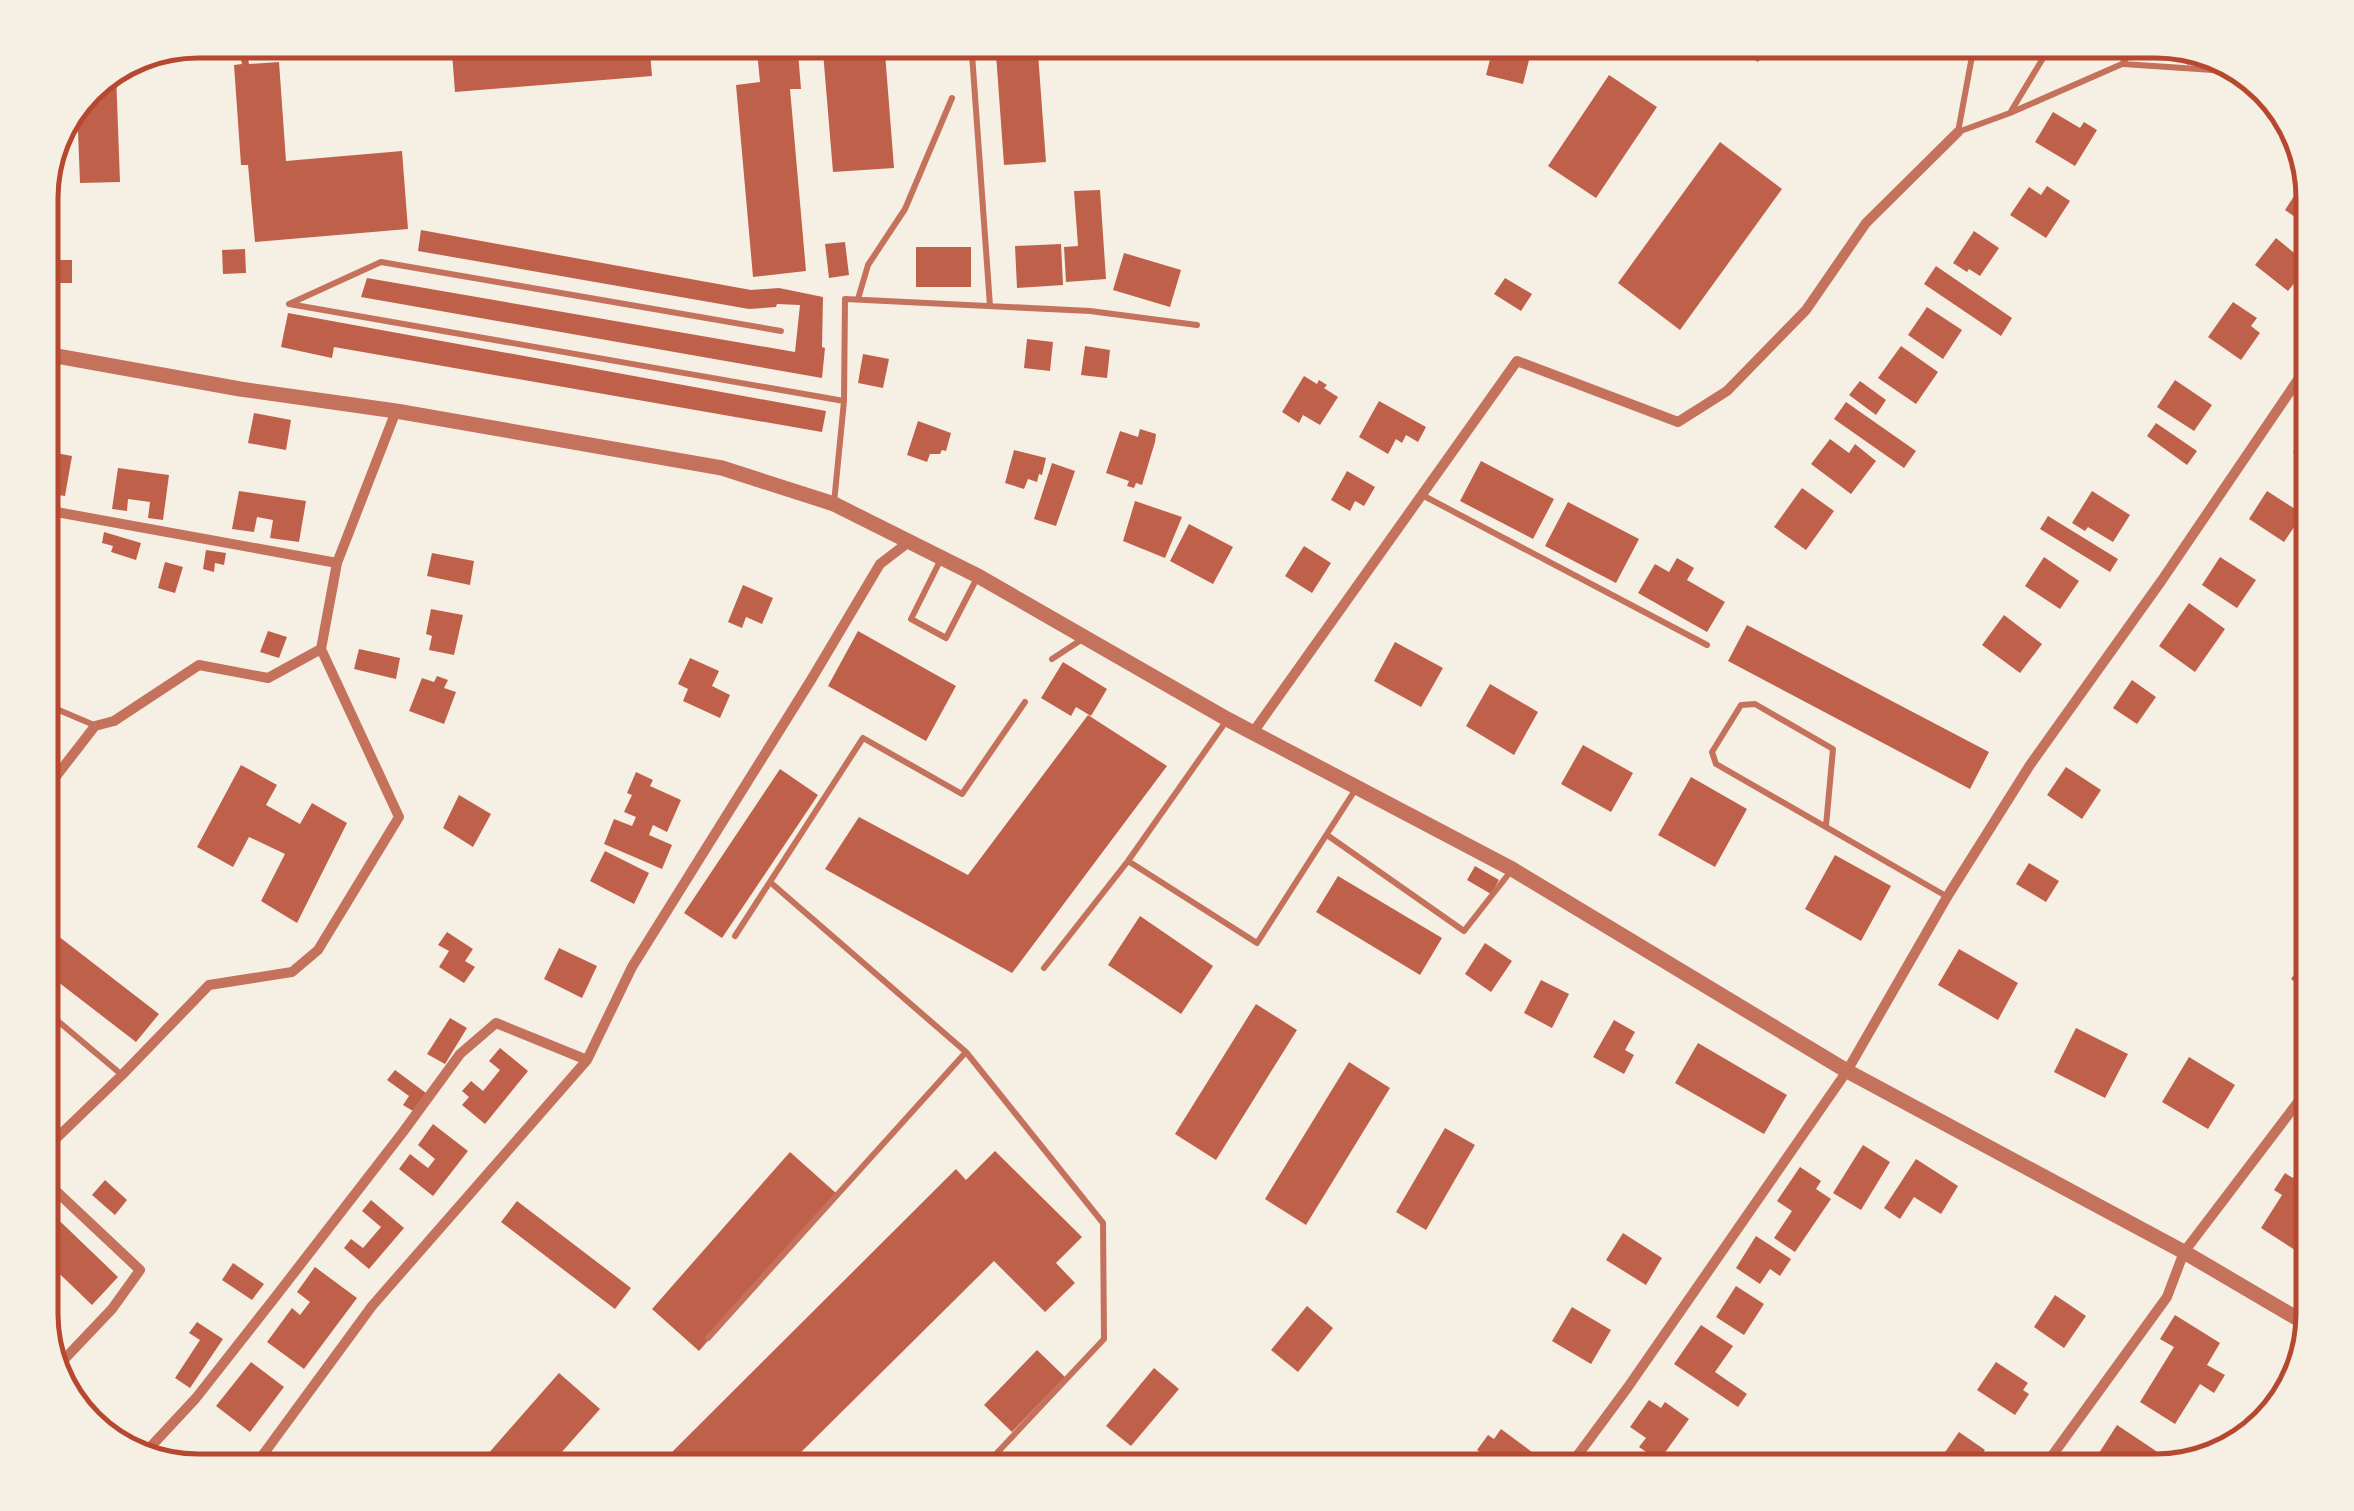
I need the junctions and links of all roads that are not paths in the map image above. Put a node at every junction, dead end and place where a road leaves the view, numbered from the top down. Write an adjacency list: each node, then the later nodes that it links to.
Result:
1 (972, 58): 11 (lane)
2 (1971, 58): 9 (lane)
3 (2043, 58): 8 (lane)
4 (2126, 58): 5 (lane)
5 (2122, 64): 6 (lane); 8 (lane)
6 (2213, 70)
7 (952, 98): 10 (lane)
8 (2010, 113): 9 (lane)
9 (1958, 132): 18 (street)
10 (858, 299): 11 (lane); 16 (lane)
11 (990, 306): 12 (lane)
12 (1198, 326)
13 (781, 331): 16 (lane)
14 (58, 357): 17 (street)
15 (2296, 383): 41 (street)
16 (844, 401): 19 (lane)
17 (396, 411): 19 (street); 23 (street)
18 (1422, 495): 26 (lane); 33 (street)
19 (834, 504): 21 (street)
20 (58, 512): 23 (street)
21 (911, 540): 22 (street); 46 (street)
22 (942, 558): 24 (street); 24 (lane)
23 (337, 563): 27 (street)
24 (978, 576): 25 (street)
25 (1085, 638): 28 (lane); 31 (street)
26 (1707, 644)
27 (321, 650): 32 (street); 48 (street)
28 (1052, 659)
29 (1025, 702): 40 (lane)
30 (58, 710): 32 (lane)
31 (1228, 719): 33 (street); 38 (lane)
32 (96, 726): 34 (street)
33 (1254, 731): 35 (street)
34 (58, 774)
35 (1358, 787): 37 (lane); 39 (street)
36 (1826, 826): 36 (lane); 41 (lane)
37 (1327, 835): 38 (lane); 39 (lane)
38 (1128, 862): 43 (lane)
39 (1512, 869): 47 (street)
40 (770, 882): 42 (lane); 45 (lane)
41 (1947, 897): 47 (street)
42 (735, 936)
43 (1044, 968)
44 (58, 1021): 48 (lane)
45 (966, 1052): 54 (lane); 58 (lane)
46 (587, 1060): 56 (street); 57 (street)
47 (1846, 1071): 52 (street); 59 (street)
48 (122, 1075): 50 (street)
49 (2296, 1105): 52 (street)
50 (58, 1137)
51 (58, 1193): 55 (street)
52 (2184, 1252): 53 (street); 60 (street)
53 (2296, 1318)
54 (708, 1338)
55 (65, 1358)
56 (152, 1446)
57 (263, 1454)
58 (996, 1454)
59 (1579, 1454)
60 (2052, 1454)

